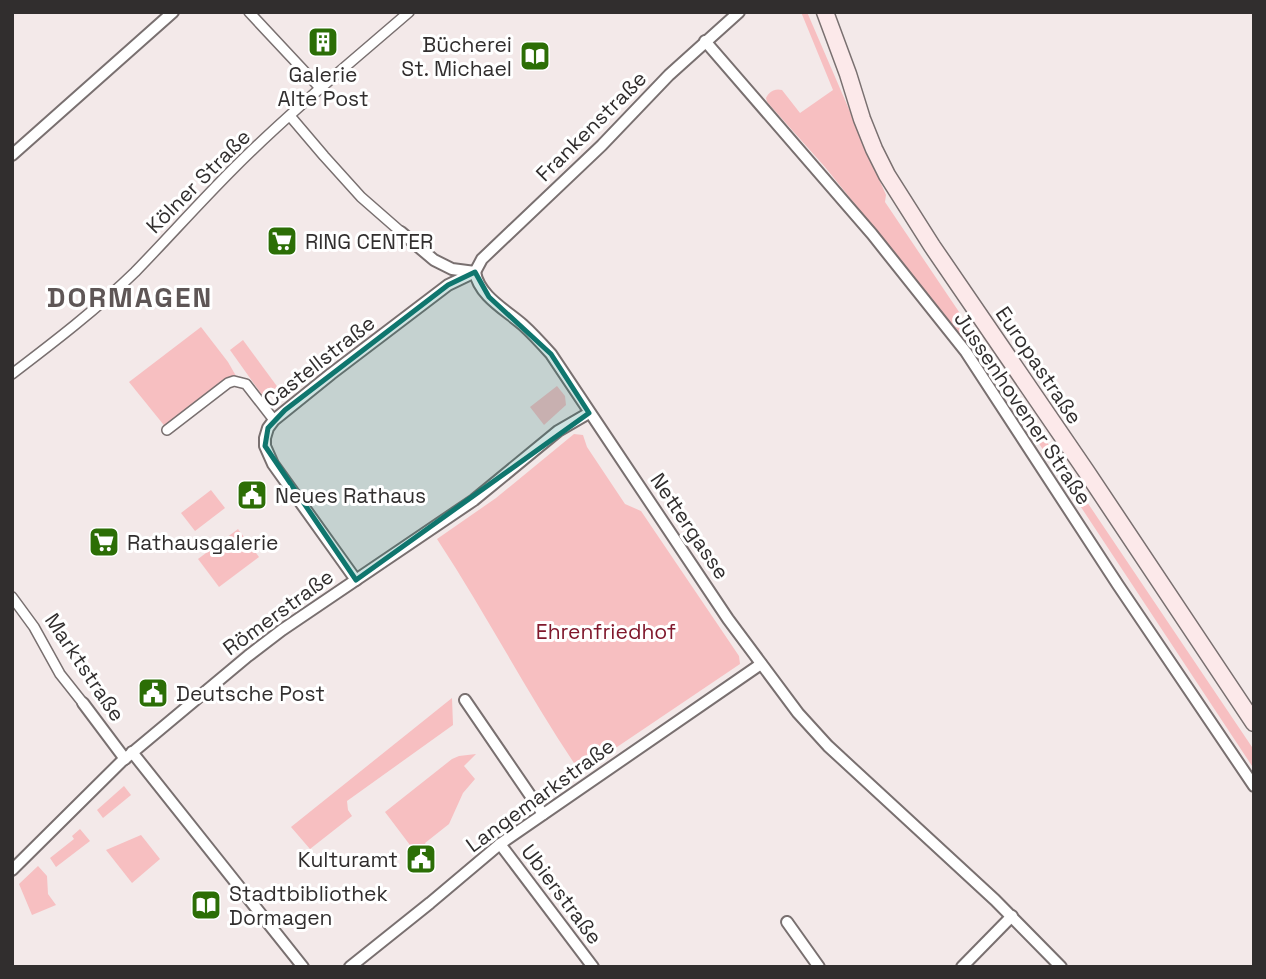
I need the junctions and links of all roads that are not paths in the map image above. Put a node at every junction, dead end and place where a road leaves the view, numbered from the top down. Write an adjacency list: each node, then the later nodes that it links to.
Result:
1 (173, 12): 9 (street)
2 (249, 12): 7 (street)
3 (409, 12): 7 (street, Kölner Straße)
4 (739, 12): 6 (street, Frankenstraße)
5 (825, 12): 21 (main road, Europastraße)
6 (705, 41): 11 (street, Frankenstraße); 23 (street, Jussenhovener Straße)
7 (321, 89): 8 (street, Kölner Straße)
8 (290, 116): 10 (street); 12 (street, Kölner Straße)
9 (12, 155)
10 (401, 232): 11 (street)
11 (475, 272): 13 (street, Nettergasse); 14 (street, Castellstraße)
12 (12, 374)
13 (589, 413): 16 (street, Römerstraße); 18 (street, Nettergasse)
14 (274, 420): 15 (street); 16 (street, Castellstraße)
15 (167, 430)
16 (356, 580): 22 (street, Römerstraße)
17 (12, 597): 20 (street, Marktstraße)
18 (761, 664): 24 (street, Langemarkstraße); 27 (street, Nettergasse)
19 (465, 700): 24 (street)
20 (83, 704): 22 (street, Marktstraße)
21 (1254, 723)
22 (129, 756): 26 (street, Römerstraße); 29 (street, Marktstraße)
23 (1254, 786)
24 (543, 814): 25 (street, Langemarkstraße)
25 (500, 845): 30 (street, Langemarkstraße); 31 (street, Ubierstraße)
26 (12, 870)
27 (1012, 916): 33 (street); 34 (street, Nettergasse)
28 (787, 922): 32 (street)
29 (303, 967)
30 (350, 967)
31 (593, 967)
32 (819, 967)
33 (962, 967)
34 (1061, 967)

